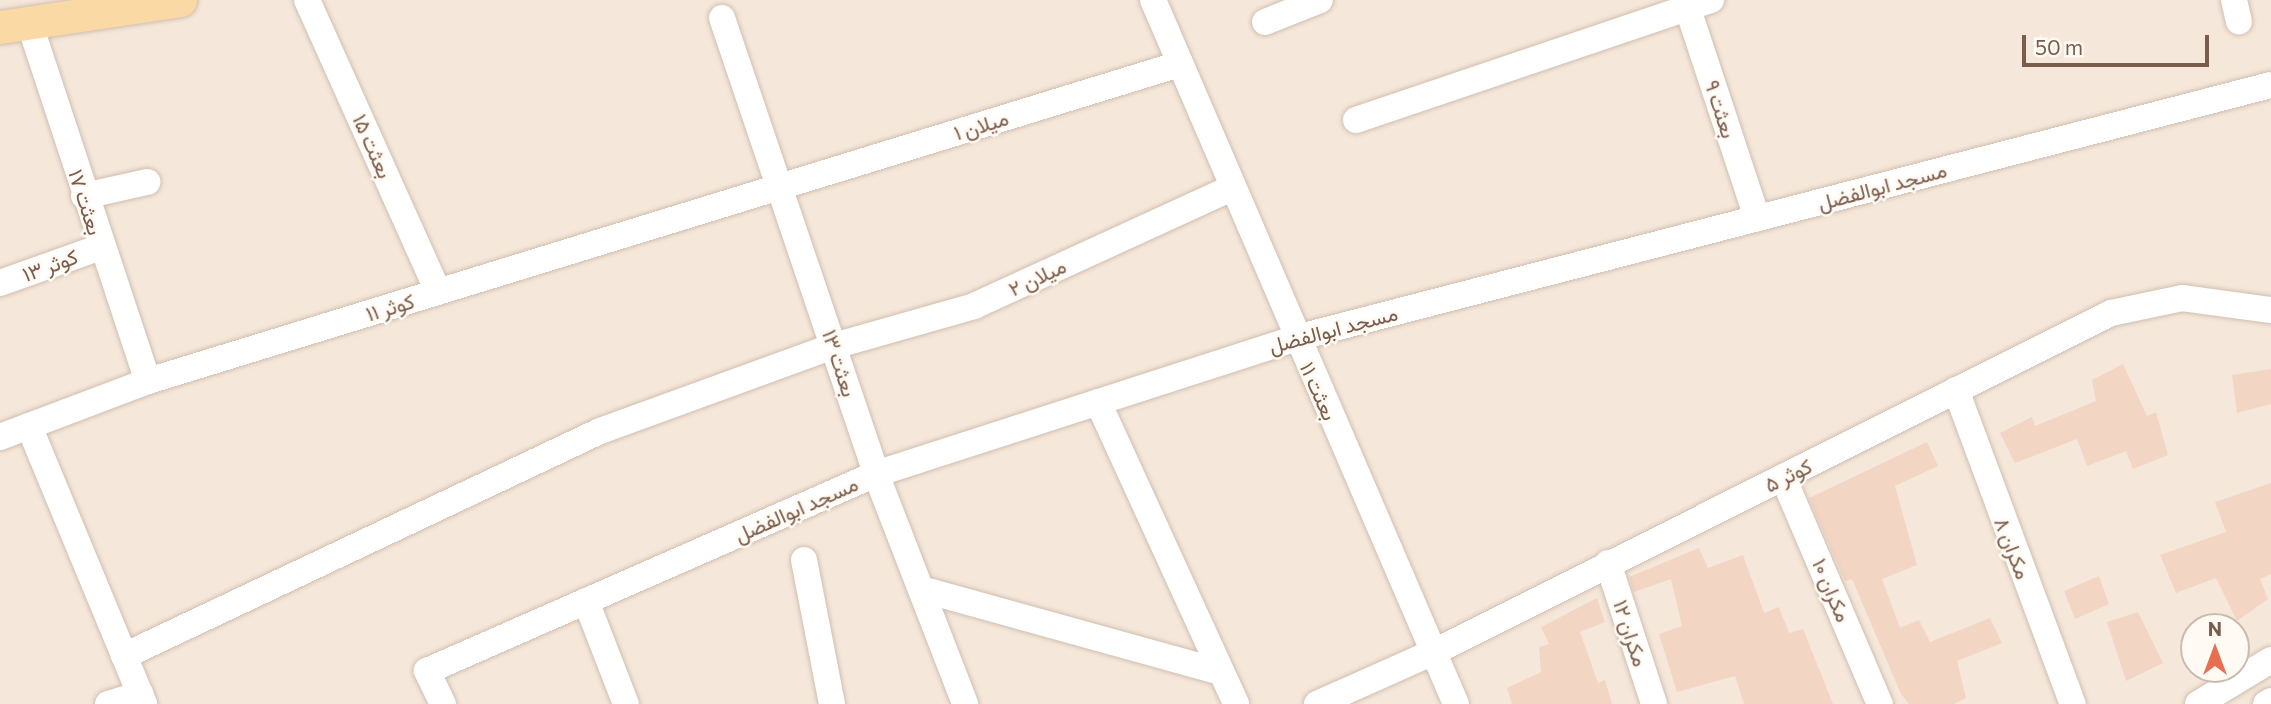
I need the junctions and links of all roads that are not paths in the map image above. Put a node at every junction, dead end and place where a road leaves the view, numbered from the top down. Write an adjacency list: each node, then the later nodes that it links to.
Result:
1 (180, 0): 8 (main road)
2 (307, 0): 19 (street, بعثت ۱۵)
3 (1153, 0): 9 (street, بعثت ۱۱)
4 (1320, 0): 7 (street)
5 (1695, 2): 11 (street); 16 (street, بعثت ۹)
6 (722, 18): 13 (street, بعثت ۱۳)
7 (1265, 22)
8 (14, 25): 15 (street, بعثت ۱۷)
9 (1180, 64): 13 (street, میلان ۱); 14 (street, بعثت ۱۱)
10 (2271, 85): 16 (street, مسجد ابوالفضل)
11 (1356, 120)
12 (147, 182): 15 (street)
13 (782, 187): 19 (street, کوثر ۱۱); 22 (street, بعثت ۱۳)
14 (1232, 188): 21 (street, بعثت ۱۱); 22 (street, میلان ۲)
15 (84, 196): 17 (street, بعثت ۱۷)
16 (1757, 218): 21 (street, مسجد ابوالفضل)
17 (100, 247): 18 (street, کوثر ۱۳); 23 (street, بعثت ۱۷)
18 (0, 283)
19 (438, 292): 23 (street, کوثر ۱۱)
20 (2271, 310): 24 (street, کوثر ۵)
21 (1296, 338): 25 (street, مسجد ابوالفضل); 34 (street, بعثت ۱۱)
22 (834, 346): 28 (street, بعثت ۱۳); 35 (street, میلان ۲)
23 (148, 381): 26 (street, کوثر ۱۱)
24 (1956, 390): 29 (street, کوثر ۵); 50 (street, مکران ۸)
25 (1098, 402): 28 (street, مسجد ابوالفضل); 37 (street)
26 (29, 426): 27 (street, کوثر ۱۱); 35 (street)
27 (0, 437)
28 (876, 474): 32 (street, بعثت ۱۳); 33 (street, مسجد ابوالفضل)
29 (1783, 477): 31 (street, کوثر ۵); 49 (street, مکران ۱۰)
30 (804, 559): 43 (street)
31 (1608, 563): 34 (street, کوثر ۵); 48 (street, مکران ۱۲)
32 (921, 589): 37 (street); 44 (street, بعثت ۱۳)
33 (586, 601): 41 (street, مسجد ابوالفضل); 42 (street)
34 (1434, 652): 46 (street, کوثر ۵); 47 (street, بعثت ۱۱)
35 (124, 656): 38 (street)
36 (2271, 660): 51 (street)
37 (1221, 672): 45 (street)
38 (142, 699): 40 (street)
39 (2271, 701): 52 (street)
40 (108, 704)
41 (443, 704)
42 (626, 704)
43 (832, 704)
44 (965, 704)
45 (1236, 704)
46 (1317, 704)
47 (1456, 704)
48 (1654, 704)
49 (1881, 704)
50 (2073, 704)
51 (2198, 704)
52 (2266, 704)

